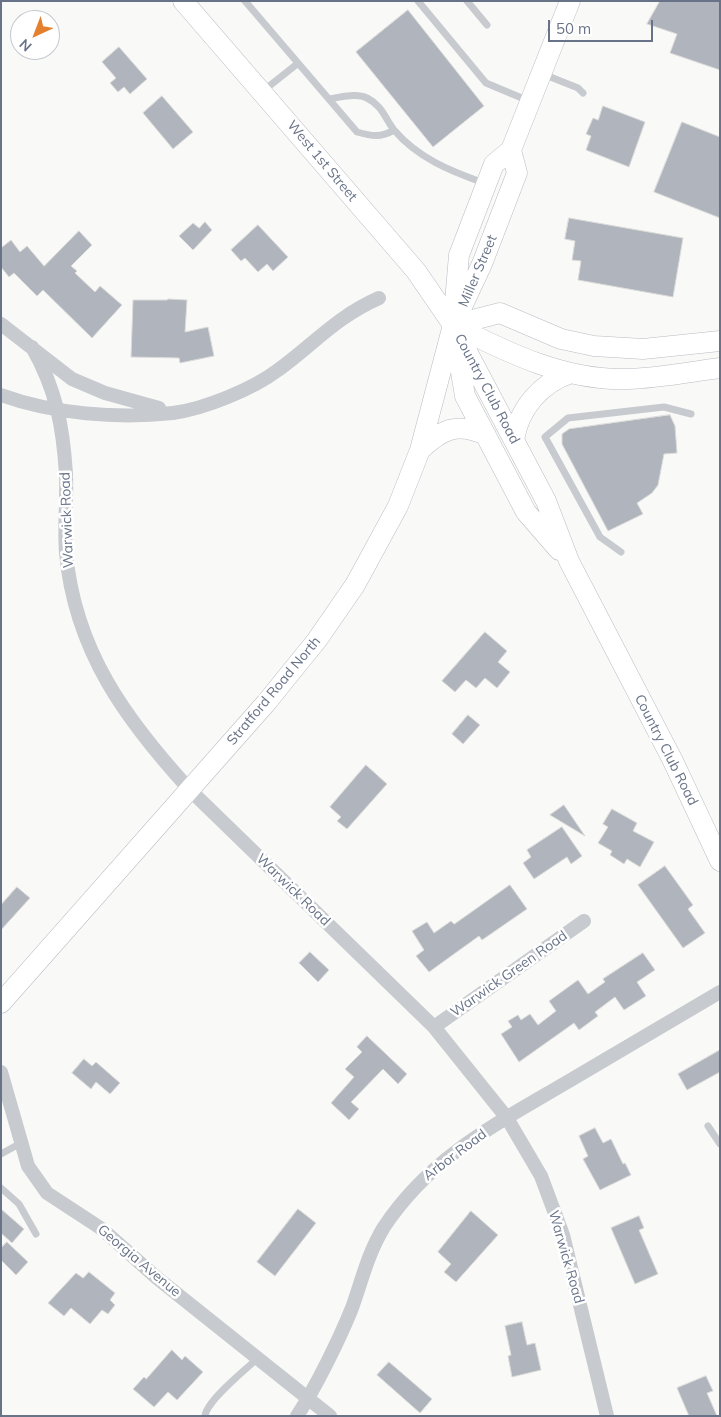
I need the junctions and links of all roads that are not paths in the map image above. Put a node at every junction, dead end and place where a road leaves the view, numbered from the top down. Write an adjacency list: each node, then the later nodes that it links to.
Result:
1 (184, 1): 9 (main road, West 1st Street)
2 (245, 1): 7 (lane)
3 (418, 1): 12 (lane)
4 (467, 1): 6 (lane)
5 (570, 1): 8 (main road, Miller Street)
6 (487, 25)
7 (297, 64): 9 (lane); 11 (lane)
8 (541, 73): 10 (lane); 12 (main road, Miller Street)
9 (263, 92): 18 (main road, West 1st Street)
10 (583, 93)
11 (329, 99): 13 (lane); 13 (lane)
12 (529, 102): 14 (main road, Miller Street)
13 (394, 130): 15 (lane)
14 (511, 150): 15 (main road, Miller Street); 18 (main road, Miller Street)
15 (486, 184): 18 (main road, Miller Street)
16 (379, 298): 25 (street)
17 (1, 324): 20 (street)
18 (453, 325): 19 (main road); 22 (main road); 27 (main road, Country Club Road); 28 (main road, Country Club Road); 29 (main road, Stratford Road North)
19 (720, 341)
20 (32, 347): 24 (street, Warwick Road); 25 (street)
21 (720, 368): 22 (main road)
22 (571, 374): 28 (main road)
23 (1, 395): 24 (street)
24 (59, 411): 25 (street); 32 (street, Warwick Road)
25 (174, 413)
26 (691, 414): 30 (lane)
27 (486, 435): 29 (main road); 31 (main road, Country Club Road)
28 (514, 440): 31 (main road, Country Club Road)
29 (420, 450): 32 (main road, Stratford Road North)
30 (621, 552)
31 (568, 561): 33 (main road, Country Club Road)
32 (190, 790): 36 (main road, Stratford Road North); 37 (street, Warwick Road)
33 (720, 861)
34 (584, 921): 37 (street, Warwick Green Road)
35 (720, 992): 39 (street, Arbor Road)
36 (1, 1003)
37 (434, 1026): 39 (street, Warwick Road)
38 (1, 1072): 41 (street, Georgia Avenue)
39 (506, 1118): 47 (street, Arbor Road); 51 (street, Warwick Road)
40 (708, 1126): 42 (lane)
41 (21, 1144): 43 (lane); 46 (street, Georgia Avenue)
42 (720, 1144)
43 (1, 1154)
44 (1, 1188): 45 (lane)
45 (36, 1234)
46 (258, 1358): 47 (street, Georgia Avenue); 48 (lane)
47 (309, 1398): 49 (street, Arbor Road); 50 (street, Georgia Avenue)
48 (205, 1416)
49 (297, 1416)
50 (330, 1416)
51 (607, 1416)

